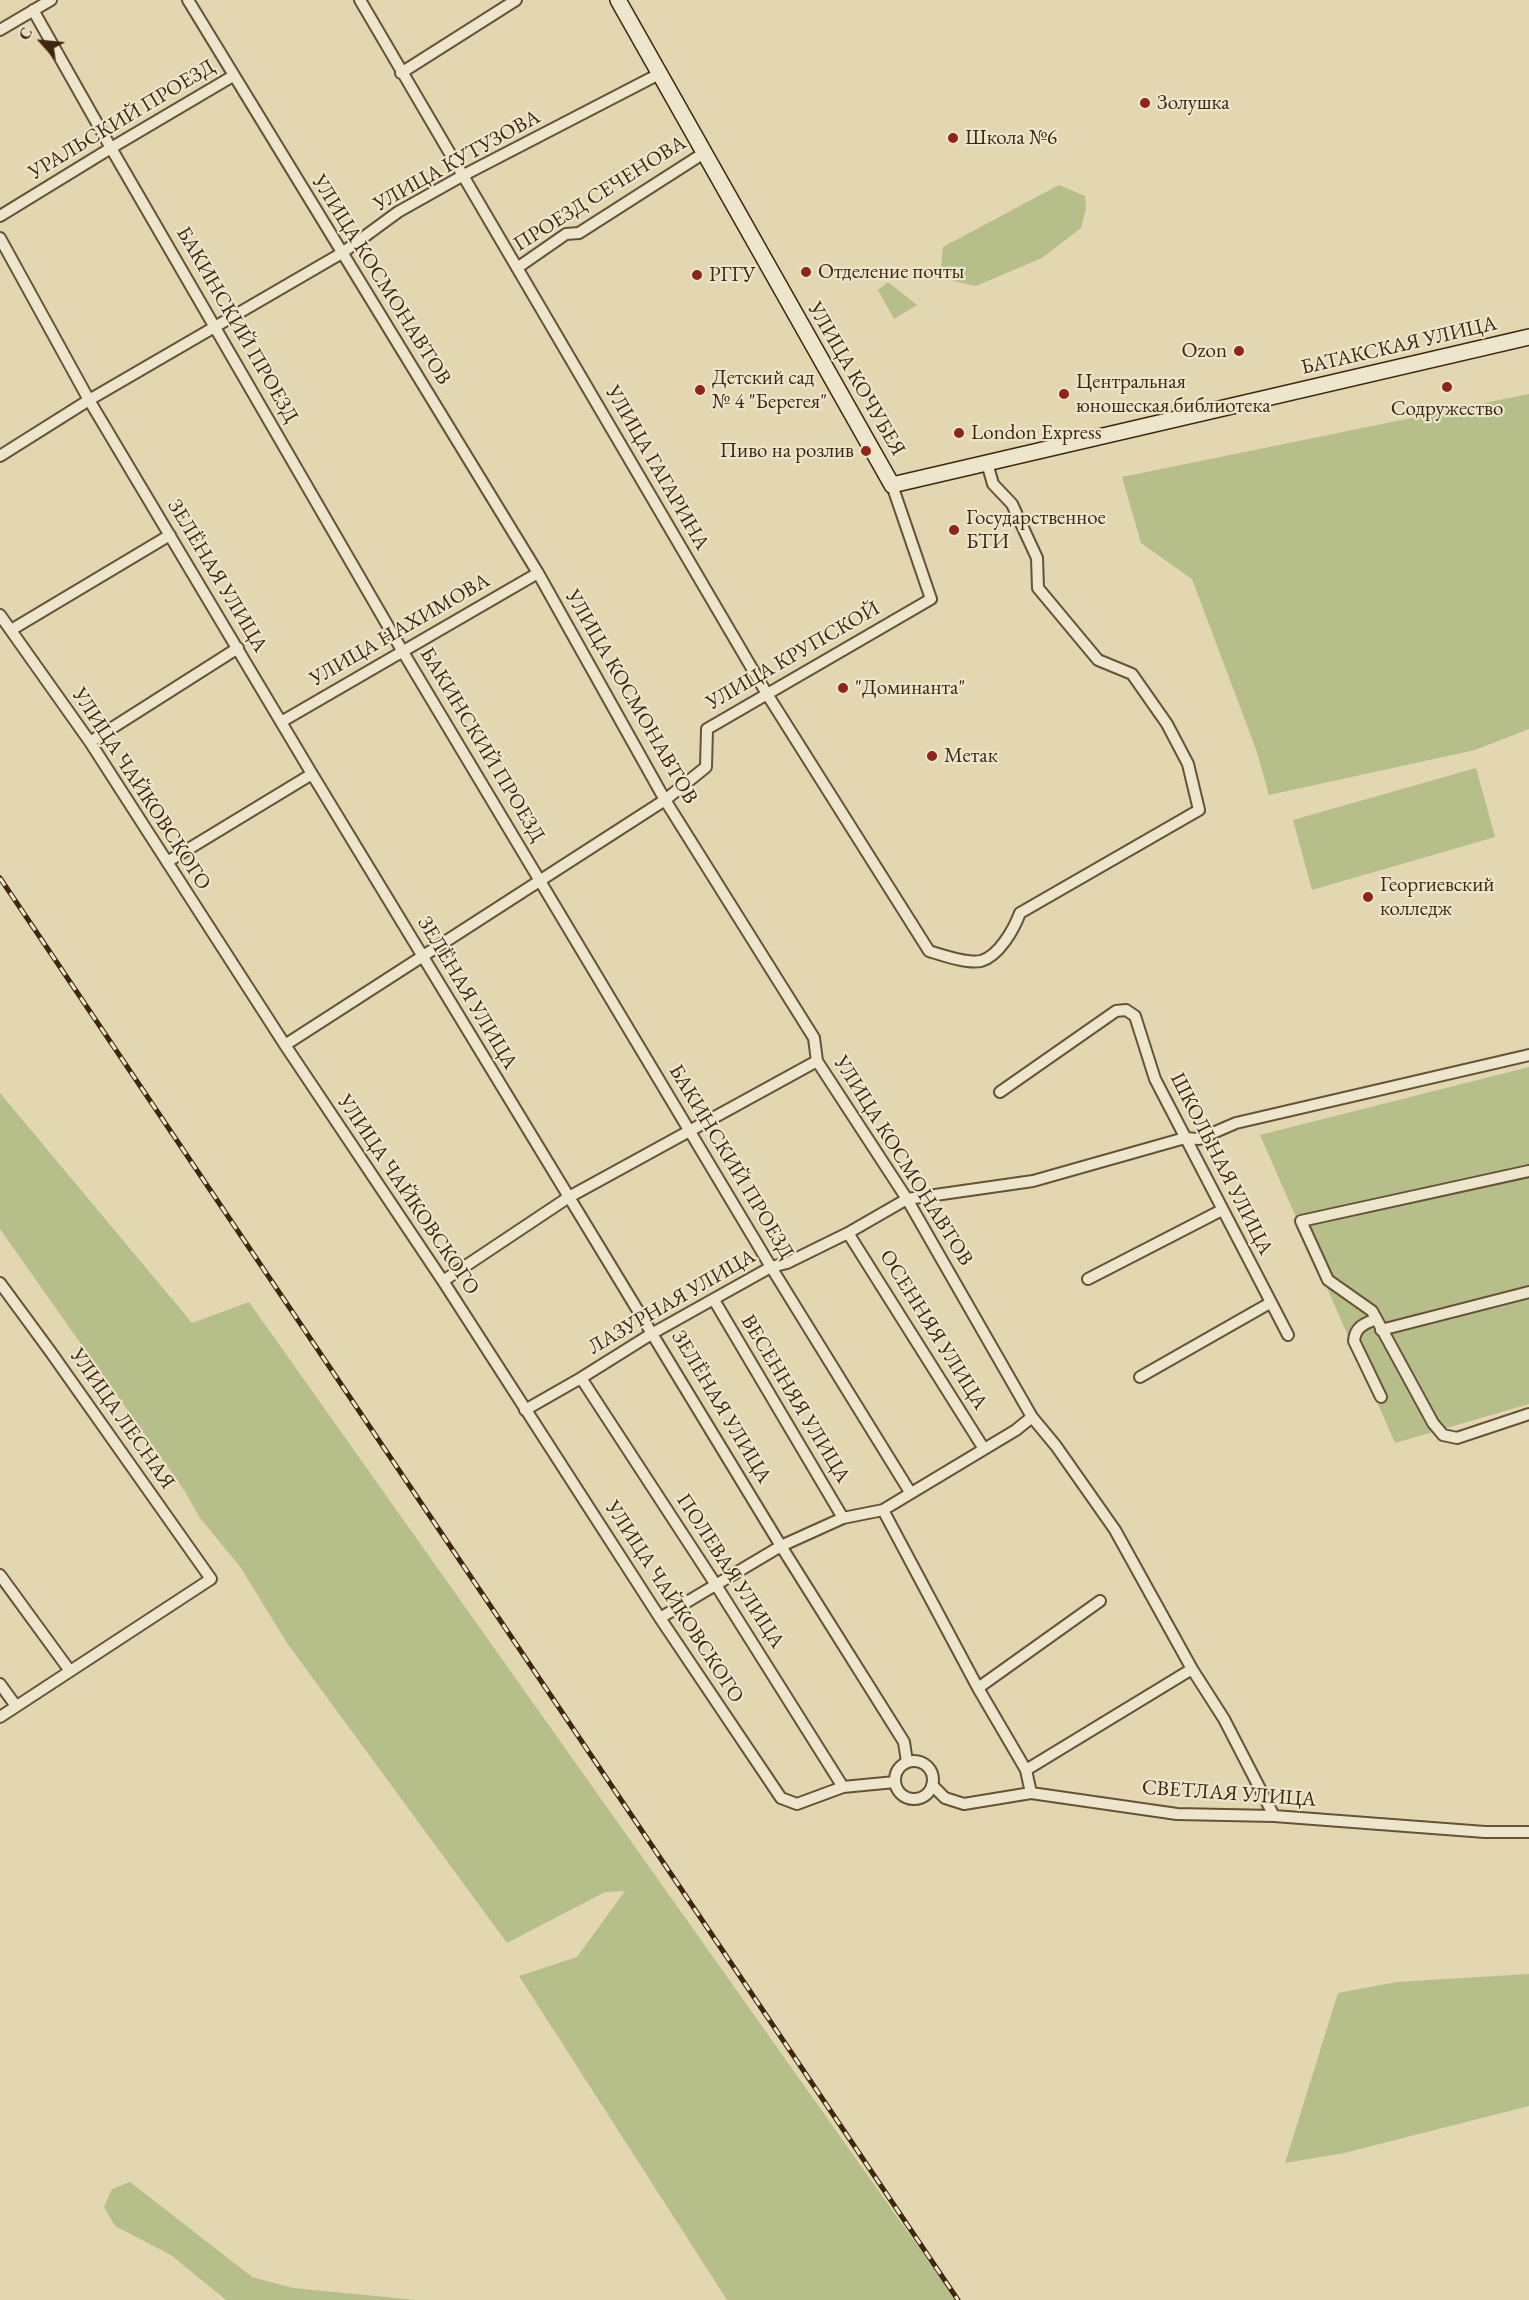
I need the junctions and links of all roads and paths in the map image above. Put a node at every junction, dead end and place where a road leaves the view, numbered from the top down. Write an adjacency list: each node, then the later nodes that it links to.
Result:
1 (51, 0): 6 (street)
2 (188, 0): 10 (street, УЛИЦА КОСМОНАВТОВ)
3 (360, 0): 8 (street, УЛИЦА ГАГАРИНА)
4 (516, 0): 8 (street)
5 (618, 0): 9 (main road, УЛИЦА КОЧУБЕЯ)
6 (33, 10): 7 (street); 11 (street, БАКИНСКИЙ ПРОЕЗД)
7 (0, 30)
8 (401, 73): 13 (street, УЛИЦА ГАГАРИНА)
9 (659, 74): 12 (main road, УЛИЦА КОЧУБЕЯ); 13 (street, УЛИЦА КУТУЗОВА)
10 (233, 76): 11 (street, УРАЛЬСКИЙ ПРОЕЗД); 16 (street, УЛИЦА КОСМОНАВТОВ)
11 (111, 148): 14 (street, УРАЛЬСКИЙ ПРОЕЗД); 18 (street, БАКИНСКИЙ ПРОЕЗД)
12 (704, 153): 17 (street, ПРОЕЗД СЕЧЕНОВА); 23 (main road, УЛИЦА КОЧУБЕЯ)
13 (462, 176): 16 (street, УЛИЦА КУТУЗОВА); 17 (street, УЛИЦА ГАГАРИНА)
14 (0, 216)
15 (0, 238): 20 (street, ЗЕЛЁНАЯ УЛИЦА)
16 (342, 253): 18 (street, УЛИЦА КУТУЗОВА); 25 (street, УЛИЦА КОСМОНАВТОВ)
17 (517, 268): 31 (street, УЛИЦА ГАГАРИНА)
18 (215, 326): 20 (street, УЛИЦА КУТУЗОВА); 30 (street, БАКИНСКИЙ ПРОЕЗД)
19 (1529, 337): 22 (main road, БАТАКСКАЯ УЛИЦА)
20 (89, 400): 21 (street, УЛИЦА КУТУЗОВА); 24 (street, ЗЕЛЁНАЯ УЛИЦА)
21 (0, 456)
22 (987, 463): 23 (main road, БАТАКСКАЯ УЛИЦА); 31 (street, УЛИЦА ГАГАРИНА)
23 (892, 485): 26 (street, УЛИЦА КОЧУБЕЯ)
24 (170, 535): 28 (street); 29 (street, ЗЕЛЁНАЯ УЛИЦА)
25 (538, 573): 30 (street, УЛИЦА НАХИМОВА); 35 (street, УЛИЦА КОСМОНАВТОВ)
26 (931, 598): 31 (street, УЛИЦА КРУПСКОЙ)
27 (0, 615): 28 (street, УЛИЦА ЧАЙКОВСКОГО)
28 (11, 630): 33 (street, УЛИЦА ЧАЙКОВСКОГО)
29 (238, 648): 32 (street, ЗЕЛЁНАЯ УЛИЦА); 33 (street)
30 (403, 652): 32 (street, УЛИЦА НАХИМОВА); 37 (street, БАКИНСКИЙ ПРОЕЗД)
31 (767, 694): 35 (street, УЛИЦА КРУПСКОЙ)
32 (281, 722): 34 (street, ЗЕЛЁНАЯ УЛИЦА)
33 (90, 742): 36 (street, УЛИЦА ЧАЙКОВСКОГО)
34 (312, 774): 36 (street); 38 (street, ЗЕЛЁНАЯ УЛИЦА)
35 (665, 800): 37 (street, УЛИЦА КРУПСКОЙ); 41 (street, УЛИЦА КОСМОНАВТОВ)
36 (167, 862): 39 (street, УЛИЦА ЧАЙКОВСКОГО)
37 (540, 879): 38 (street, УЛИЦА КРУПСКОЙ); 43 (street, БАКИНСКИЙ ПРОЕЗД)
38 (423, 958): 39 (street, УЛИЦА КРУПСКОЙ); 46 (street, ЗЕЛЁНАЯ УЛИЦА)
39 (285, 1045): 52 (street, УЛИЦА ЧАЙКОВСКОГО)
40 (1529, 1055): 44 (street, ЛАЗУРНАЯ УЛИЦА)
41 (817, 1060): 43 (street); 47 (street, УЛИЦА КОСМОНАВТОВ)
42 (1000, 1092): 44 (street, ШКОЛЬНАЯ УЛИЦА)
43 (690, 1131): 46 (street); 50 (street, БАКИНСКИЙ ПРОЕЗД)
44 (1185, 1138): 47 (street, ЛАЗУРНАЯ УЛИЦА); 48 (street, ШКОЛЬНАЯ УЛИЦА)
45 (1529, 1171): 57 (street)
46 (569, 1197): 52 (street); 59 (street, ЗЕЛЁНАЯ УЛИЦА)
47 (907, 1199): 49 (street, ЛАЗУРНАЯ УЛИЦА); 66 (street, УЛИЦА КОСМОНАВТОВ)
48 (1222, 1210): 51 (street); 56 (street, ШКОЛЬНАЯ УЛИЦА)
49 (848, 1233): 50 (street, ЛАЗУРНАЯ УЛИЦА); 67 (street, ОСЕННЯЯ УЛИЦА)
50 (771, 1267): 55 (street, ЛАЗУРНАЯ УЛИЦА); 68 (street, БАКИНСКИЙ ПРОЕЗД)
51 (1088, 1279)
52 (443, 1281): 64 (street, УЛИЦА ЧАЙКОВСКОГО)
53 (0, 1283): 77 (street, УЛИЦА ЛЕСНАЯ)
54 (1529, 1292): 58 (street)
55 (714, 1300): 59 (street, ЛАЗУРНАЯ УЛИЦА); 70 (street, ВЕСЕННЯЯ УЛИЦА)
56 (1270, 1303): 60 (street, ШКОЛЬНАЯ УЛИЦА); 61 (street)
57 (1376, 1319): 58 (street); 63 (street)
58 (1381, 1330): 65 (street)
59 (653, 1333): 62 (street, ЛАЗУРНАЯ УЛИЦА); 71 (street, ЗЕЛЁНАЯ УЛИЦА)
60 (1287, 1335)
61 (1140, 1377)
62 (581, 1378): 64 (street, ЛАЗУРНАЯ УЛИЦА); 73 (street, ПОЛЕВАЯ УЛИЦА)
63 (1381, 1397)
64 (525, 1410): 75 (street, УЛИЦА ЧАЙКОВСКОГО)
65 (1529, 1414)
66 (1032, 1417): 67 (street); 76 (street, УЛИЦА КОСМОНАВТОВ)
67 (984, 1449): 68 (street)
68 (909, 1492): 69 (street)
69 (883, 1510): 70 (street); 79 (street)
70 (843, 1518): 71 (street)
71 (781, 1546): 73 (street); 82 (street, ЗЕЛЁНАЯ УЛИЦА)
72 (0, 1575): 77 (street)
73 (716, 1585): 75 (street); 86 (street, ПОЛЕВАЯ УЛИЦА)
74 (1100, 1601): 79 (street)
75 (660, 1618): 86 (street, УЛИЦА ЧАЙКОВСКОГО)
76 (1192, 1669): 83 (street); 88 (street, УЛИЦА КОСМОНАВТОВ)
77 (70, 1671): 80 (street)
78 (0, 1684): 80 (street)
79 (978, 1688): 83 (street)
80 (16, 1706): 81 (street)
81 (0, 1717)
82 (907, 1762): 84 (street); 85 (street)
83 (1026, 1770): 87 (street)
84 (895, 1782): 85 (street); 86 (street)
85 (932, 1785): 87 (street, СВЕТЛАЯ УЛИЦА)
86 (843, 1787)
87 (1031, 1793): 88 (street, СВЕТЛАЯ УЛИЦА)
88 (1274, 1816): 89 (street, СВЕТЛАЯ УЛИЦА)
89 (1529, 1832)

